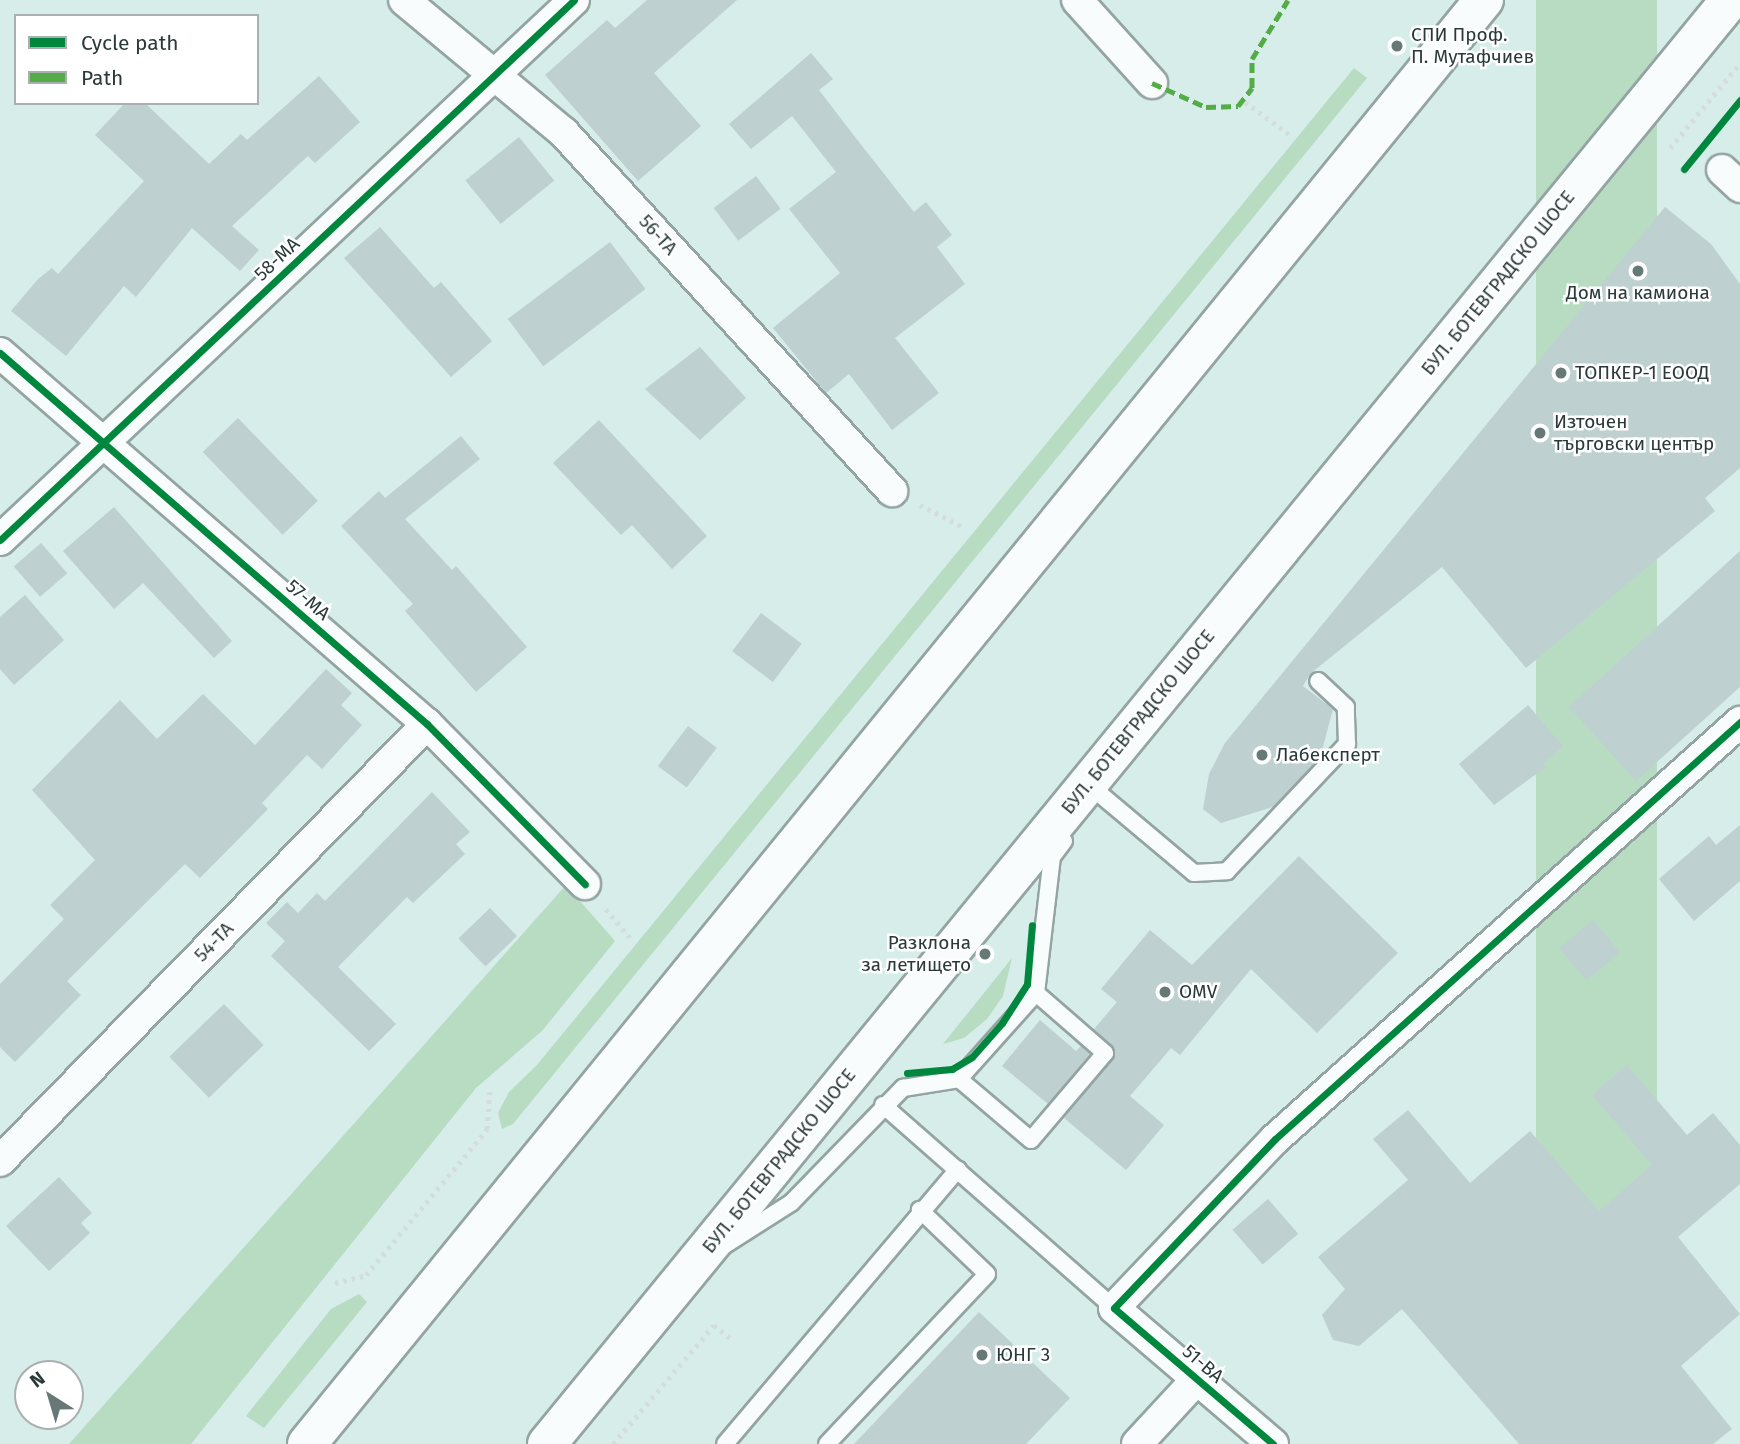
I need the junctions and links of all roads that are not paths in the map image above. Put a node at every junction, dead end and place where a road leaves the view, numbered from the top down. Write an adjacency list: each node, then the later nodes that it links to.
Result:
1 (404, 0): 6 (street, 56-ТА)
2 (574, 0): 6 (street, 58-МА)
3 (1077, 0): 7 (street)
4 (1484, 0): 27 (main road)
5 (1730, 0): 13 (main road, БУЛ. БОТЕВГРАДСКО ШОСЕ)
6 (494, 75): 9 (street, 58-МА); 10 (street, 56-ТА)
7 (1152, 83)
8 (0, 353): 9 (street, 57-МА)
9 (104, 444): 11 (street, 58-МА); 15 (street, 57-МА)
10 (892, 491)
11 (0, 540)
12 (1318, 681): 16 (lane)
13 (1163, 691): 16 (lane); 24 (main road, БУЛ. БОТЕВГРАДСКО ШОСЕ)
14 (1740, 722): 25 (street)
15 (427, 724): 17 (street, 57-МА); 21 (street, 54-ТА)
16 (1101, 795): 18 (lane)
17 (585, 884)
18 (1036, 993): 19 (lane); 19 (lane)
19 (959, 1079): 20 (lane)
20 (883, 1105): 22 (lane); 24 (lane)
21 (0, 1161)
22 (958, 1169): 23 (lane); 25 (lane)
23 (920, 1210): 29 (lane); 30 (lane)
24 (700, 1257): 28 (main road, БУЛ. БОТЕВГРАДСКО ШОСЕ)
25 (1114, 1308): 26 (street, 51-ВА)
26 (1197, 1379): 31 (street, 51-ВА); 32 (street, 51-ВА)
27 (307, 1444)
28 (547, 1444)
29 (724, 1444)
30 (827, 1444)
31 (1137, 1444)
32 (1273, 1444)

